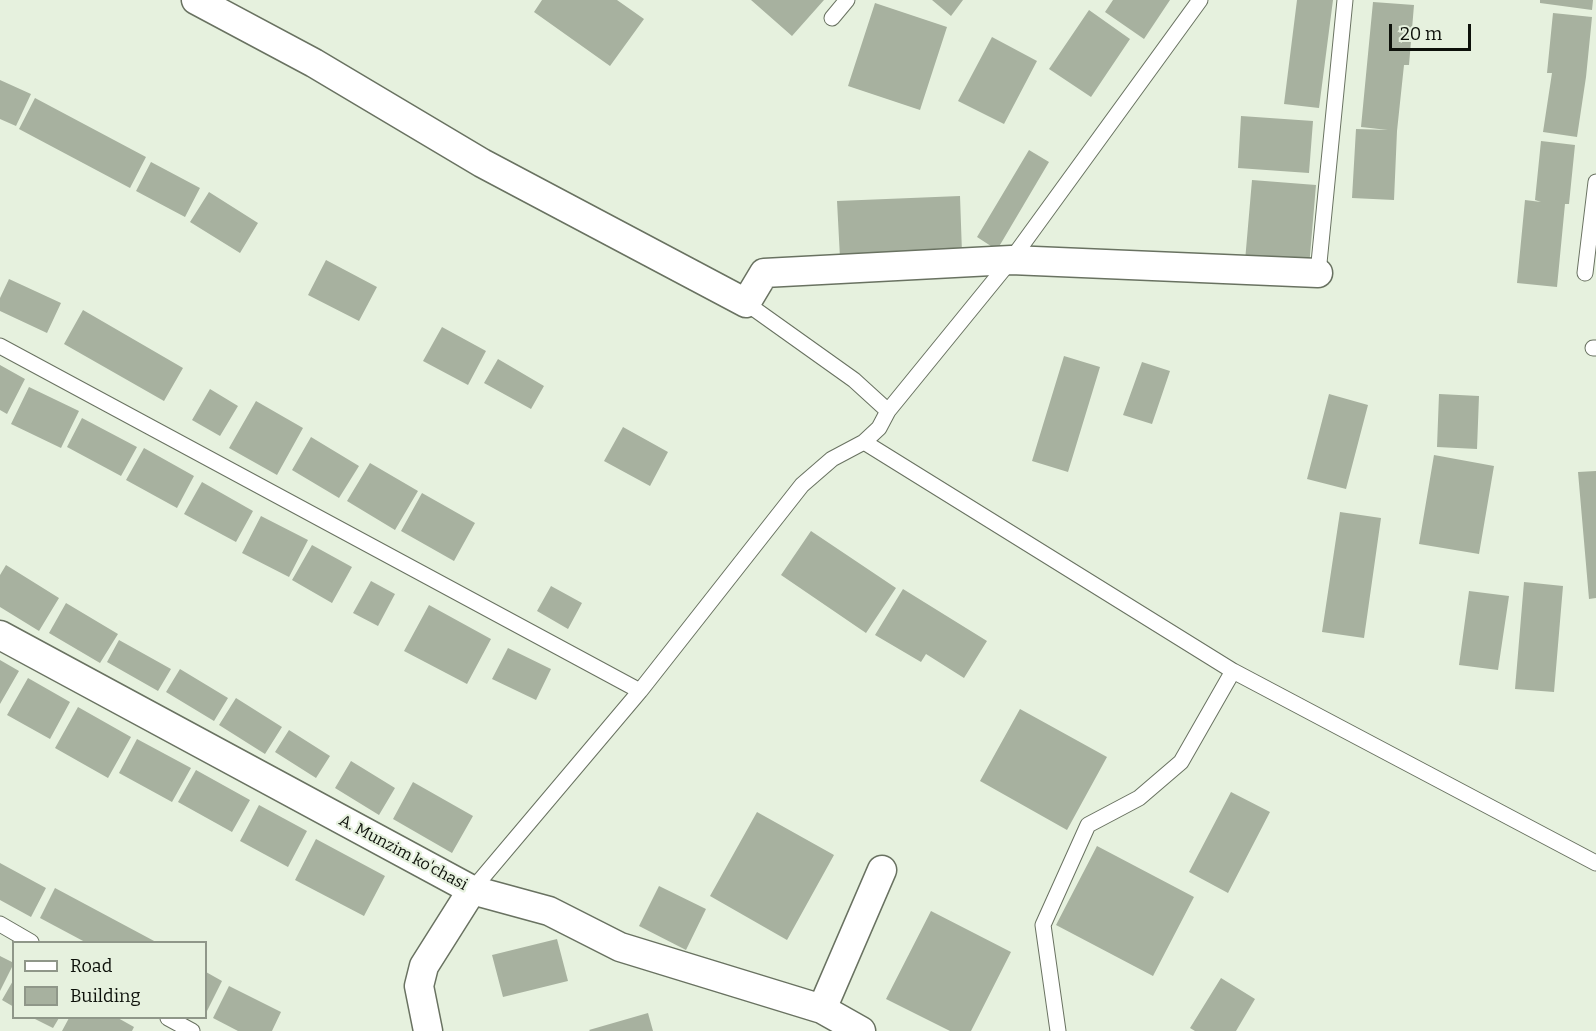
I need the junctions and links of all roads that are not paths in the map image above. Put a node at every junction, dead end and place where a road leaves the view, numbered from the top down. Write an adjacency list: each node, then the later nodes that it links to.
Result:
1 (196, 0): 10 (street)
2 (847, 0): 5 (lane)
3 (1200, 0): 7 (lane)
4 (1345, 0): 8 (lane)
5 (832, 18)
6 (1596, 182): 9 (lane)
7 (1011, 260): 8 (street); 10 (street); 12 (lane)
8 (1318, 273)
9 (1585, 273)
10 (746, 303): 12 (lane)
11 (0, 346): 16 (lane)
12 (888, 411): 13 (lane)
13 (864, 442): 15 (lane); 16 (lane)
14 (0, 635): 19 (street, A. Munzim ko'chasi)
15 (1233, 671): 17 (lane); 27 (lane)
16 (640, 691): 19 (lane)
17 (1596, 863)
18 (882, 870): 22 (street)
19 (472, 891): 22 (street, A. Munzim ko'chasi); 25 (street)
20 (0, 924): 21 (lane)
21 (29, 941)
22 (822, 1009): 26 (street, A. Munzim ko'chasi)
23 (171, 1019): 24 (lane)
24 (192, 1031)
25 (428, 1031)
26 (861, 1031)
27 (1058, 1031)

